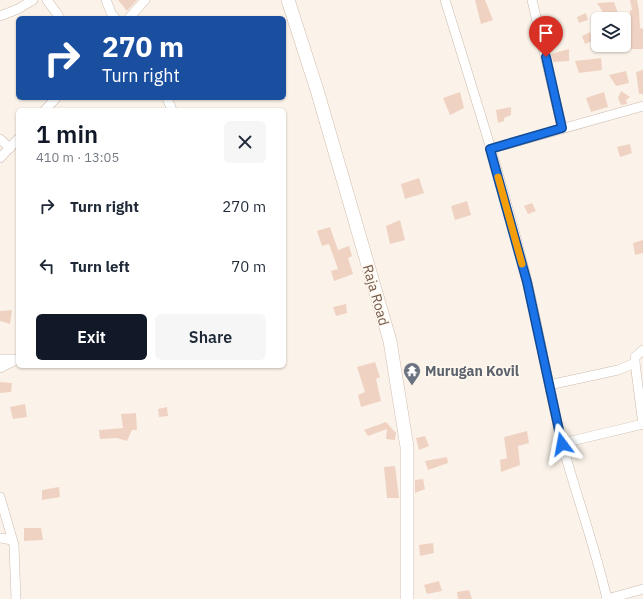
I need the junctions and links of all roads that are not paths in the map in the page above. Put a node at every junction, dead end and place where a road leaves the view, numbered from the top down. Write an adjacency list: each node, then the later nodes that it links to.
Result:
1 (33, 0): 8 (street)
2 (47, 0): 9 (street)
3 (106, 0): 10 (street)
4 (145, 0): 11 (street)
5 (288, 0): 35 (street, Raja Road)
6 (445, 0): 19 (street)
7 (532, 0): 15 (street)
8 (0, 16)
9 (58, 16)
10 (113, 16)
11 (131, 16)
12 (54, 100): 14 (street)
13 (643, 106): 15 (street)
14 (47, 108)
15 (562, 128): 19 (street)
16 (0, 139): 18 (street)
17 (16, 141): 18 (street)
18 (10, 148): 20 (street)
19 (490, 149): 27 (street)
20 (0, 158)
21 (643, 350): 25 (street)
22 (0, 359): 23 (street)
23 (16, 359)
24 (16, 360): 26 (street)
25 (635, 363): 27 (street); 28 (street)
26 (0, 368)
27 (549, 385): 29 (street)
28 (643, 425): 29 (street)
29 (562, 444): 36 (street)
30 (0, 497): 32 (street)
31 (0, 538): 32 (street)
32 (12, 540): 34 (street)
33 (643, 589): 36 (street)
34 (16, 599)
35 (407, 599)
36 (607, 599)

